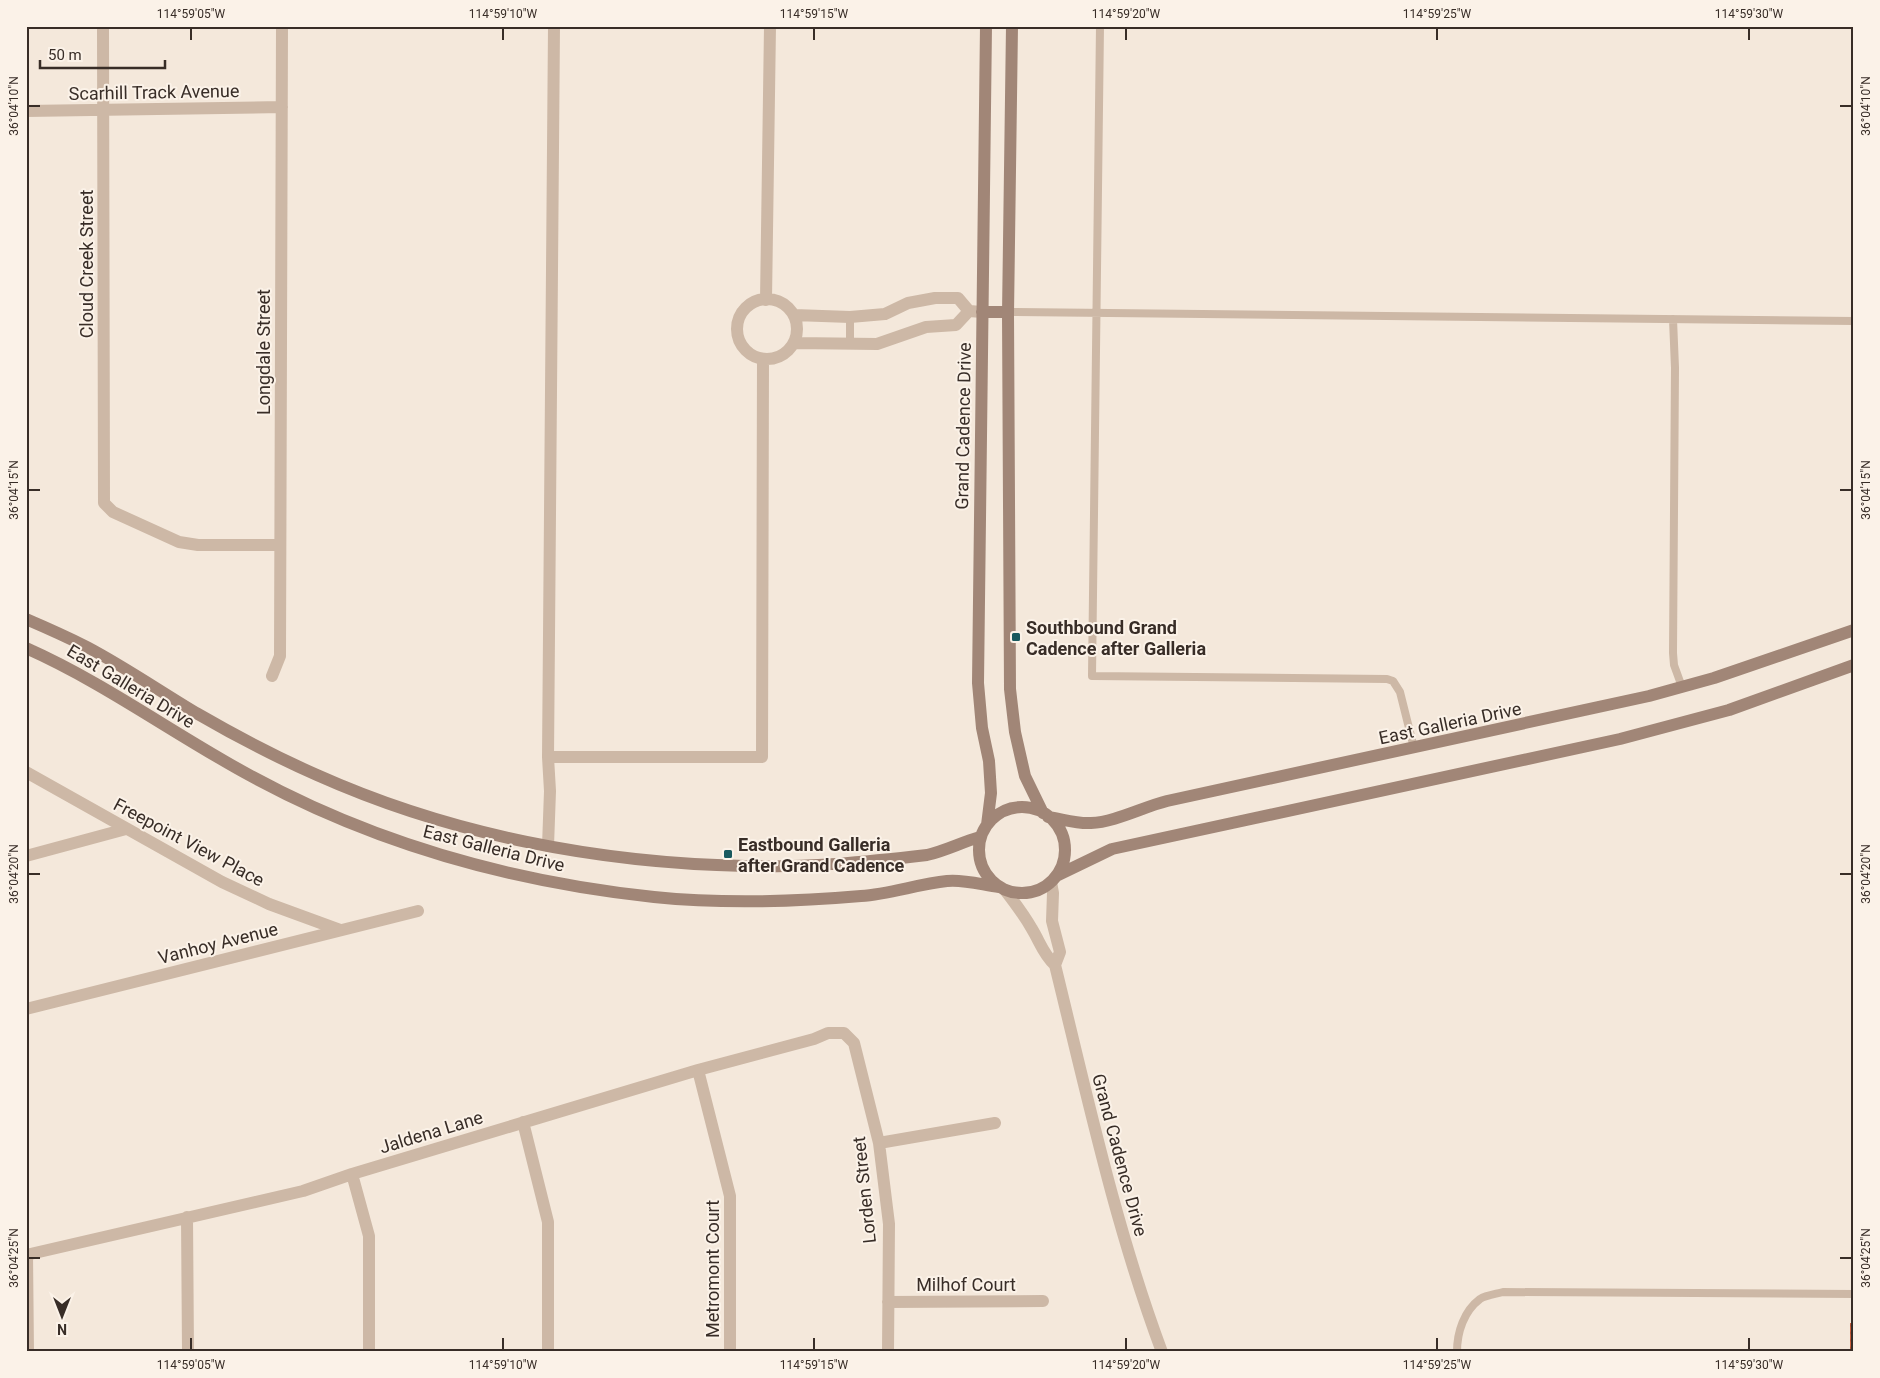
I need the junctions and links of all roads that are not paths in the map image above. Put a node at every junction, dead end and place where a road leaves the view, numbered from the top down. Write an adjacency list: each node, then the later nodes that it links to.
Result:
1 (103, 26): 9 (street, Cloud Creek Street)
2 (282, 26): 8 (street, Longdale Street)
3 (554, 26): 31 (street)
4 (770, 26): 11 (street)
5 (986, 26): 13 (main road, Grand Cadence Drive)
6 (1012, 26): 14 (main road)
7 (1100, 26): 15 (lane)
8 (282, 107): 9 (street, Scarhill Track Avenue); 23 (street, Longdale Street)
9 (103, 110): 10 (street, Scarhill Track Avenue); 23 (street, Cloud Creek Street)
10 (26, 111)
11 (766, 300): 16 (street); 22 (street)
12 (969, 311): 13 (street); 17 (street); 21 (street)
13 (982, 312): 14 (main road); 34 (main road, Grand Cadence Drive)
14 (1008, 312): 15 (lane); 33 (main road)
15 (1096, 313): 18 (lane); 30 (lane)
16 (794, 315): 17 (street); 20 (street)
17 (850, 316): 21 (lane)
18 (1673, 319): 19 (lane); 29 (lane)
19 (1854, 321)
20 (795, 342): 21 (street); 22 (street)
21 (850, 344)
22 (764, 359): 31 (street)
23 (280, 544): 28 (street, Longdale Street)
24 (26, 619): 37 (main road, East Galleria Drive)
25 (1854, 630): 29 (main road, East Galleria Drive)
26 (26, 648): 40 (main road, East Galleria Drive)
27 (1854, 665): 39 (main road)
28 (272, 676)
29 (1682, 687): 30 (main road, East Galleria Drive)
30 (1414, 748): 33 (main road, East Galleria Drive)
31 (548, 756): 37 (street)
32 (26, 772): 35 (street, Freepoint View Place)
33 (1046, 815): 34 (main road); 39 (main road)
34 (987, 824): 36 (main road)
35 (126, 829): 38 (street); 42 (street, Freepoint View Place)
36 (980, 837): 37 (main road, East Galleria Drive); 40 (main road)
37 (548, 846)
38 (26, 856)
39 (1054, 879): 40 (main road); 43 (street, Grand Cadence Drive)
40 (1002, 888): 43 (street, Grand Cadence Drive)
41 (418, 911): 42 (street, Vanhoy Avenue)
42 (340, 930): 44 (street, Vanhoy Avenue)
43 (1054, 965): 62 (street, Grand Cadence Drive)
44 (26, 1009)
45 (844, 1033): 46 (street, Jaldena Lane); 49 (street, Lorden Street)
46 (698, 1070): 47 (street, Jaldena Lane); 60 (street, Metromont Court)
47 (523, 1122): 50 (street, Jaldena Lane); 59 (street)
48 (995, 1123): 49 (street)
49 (879, 1143): 55 (street, Lorden Street)
50 (352, 1174): 51 (street, Jaldena Lane); 58 (street)
51 (187, 1217): 52 (street, Jaldena Lane); 57 (street)
52 (27, 1254): 56 (street)
53 (1854, 1294): 63 (lane)
54 (1043, 1301): 55 (street, Milhof Court)
55 (888, 1302): 61 (street, Lorden Street)
56 (28, 1352)
57 (188, 1352)
58 (369, 1352)
59 (548, 1352)
60 (730, 1352)
61 (888, 1352)
62 (1162, 1352)
63 (1457, 1352)

